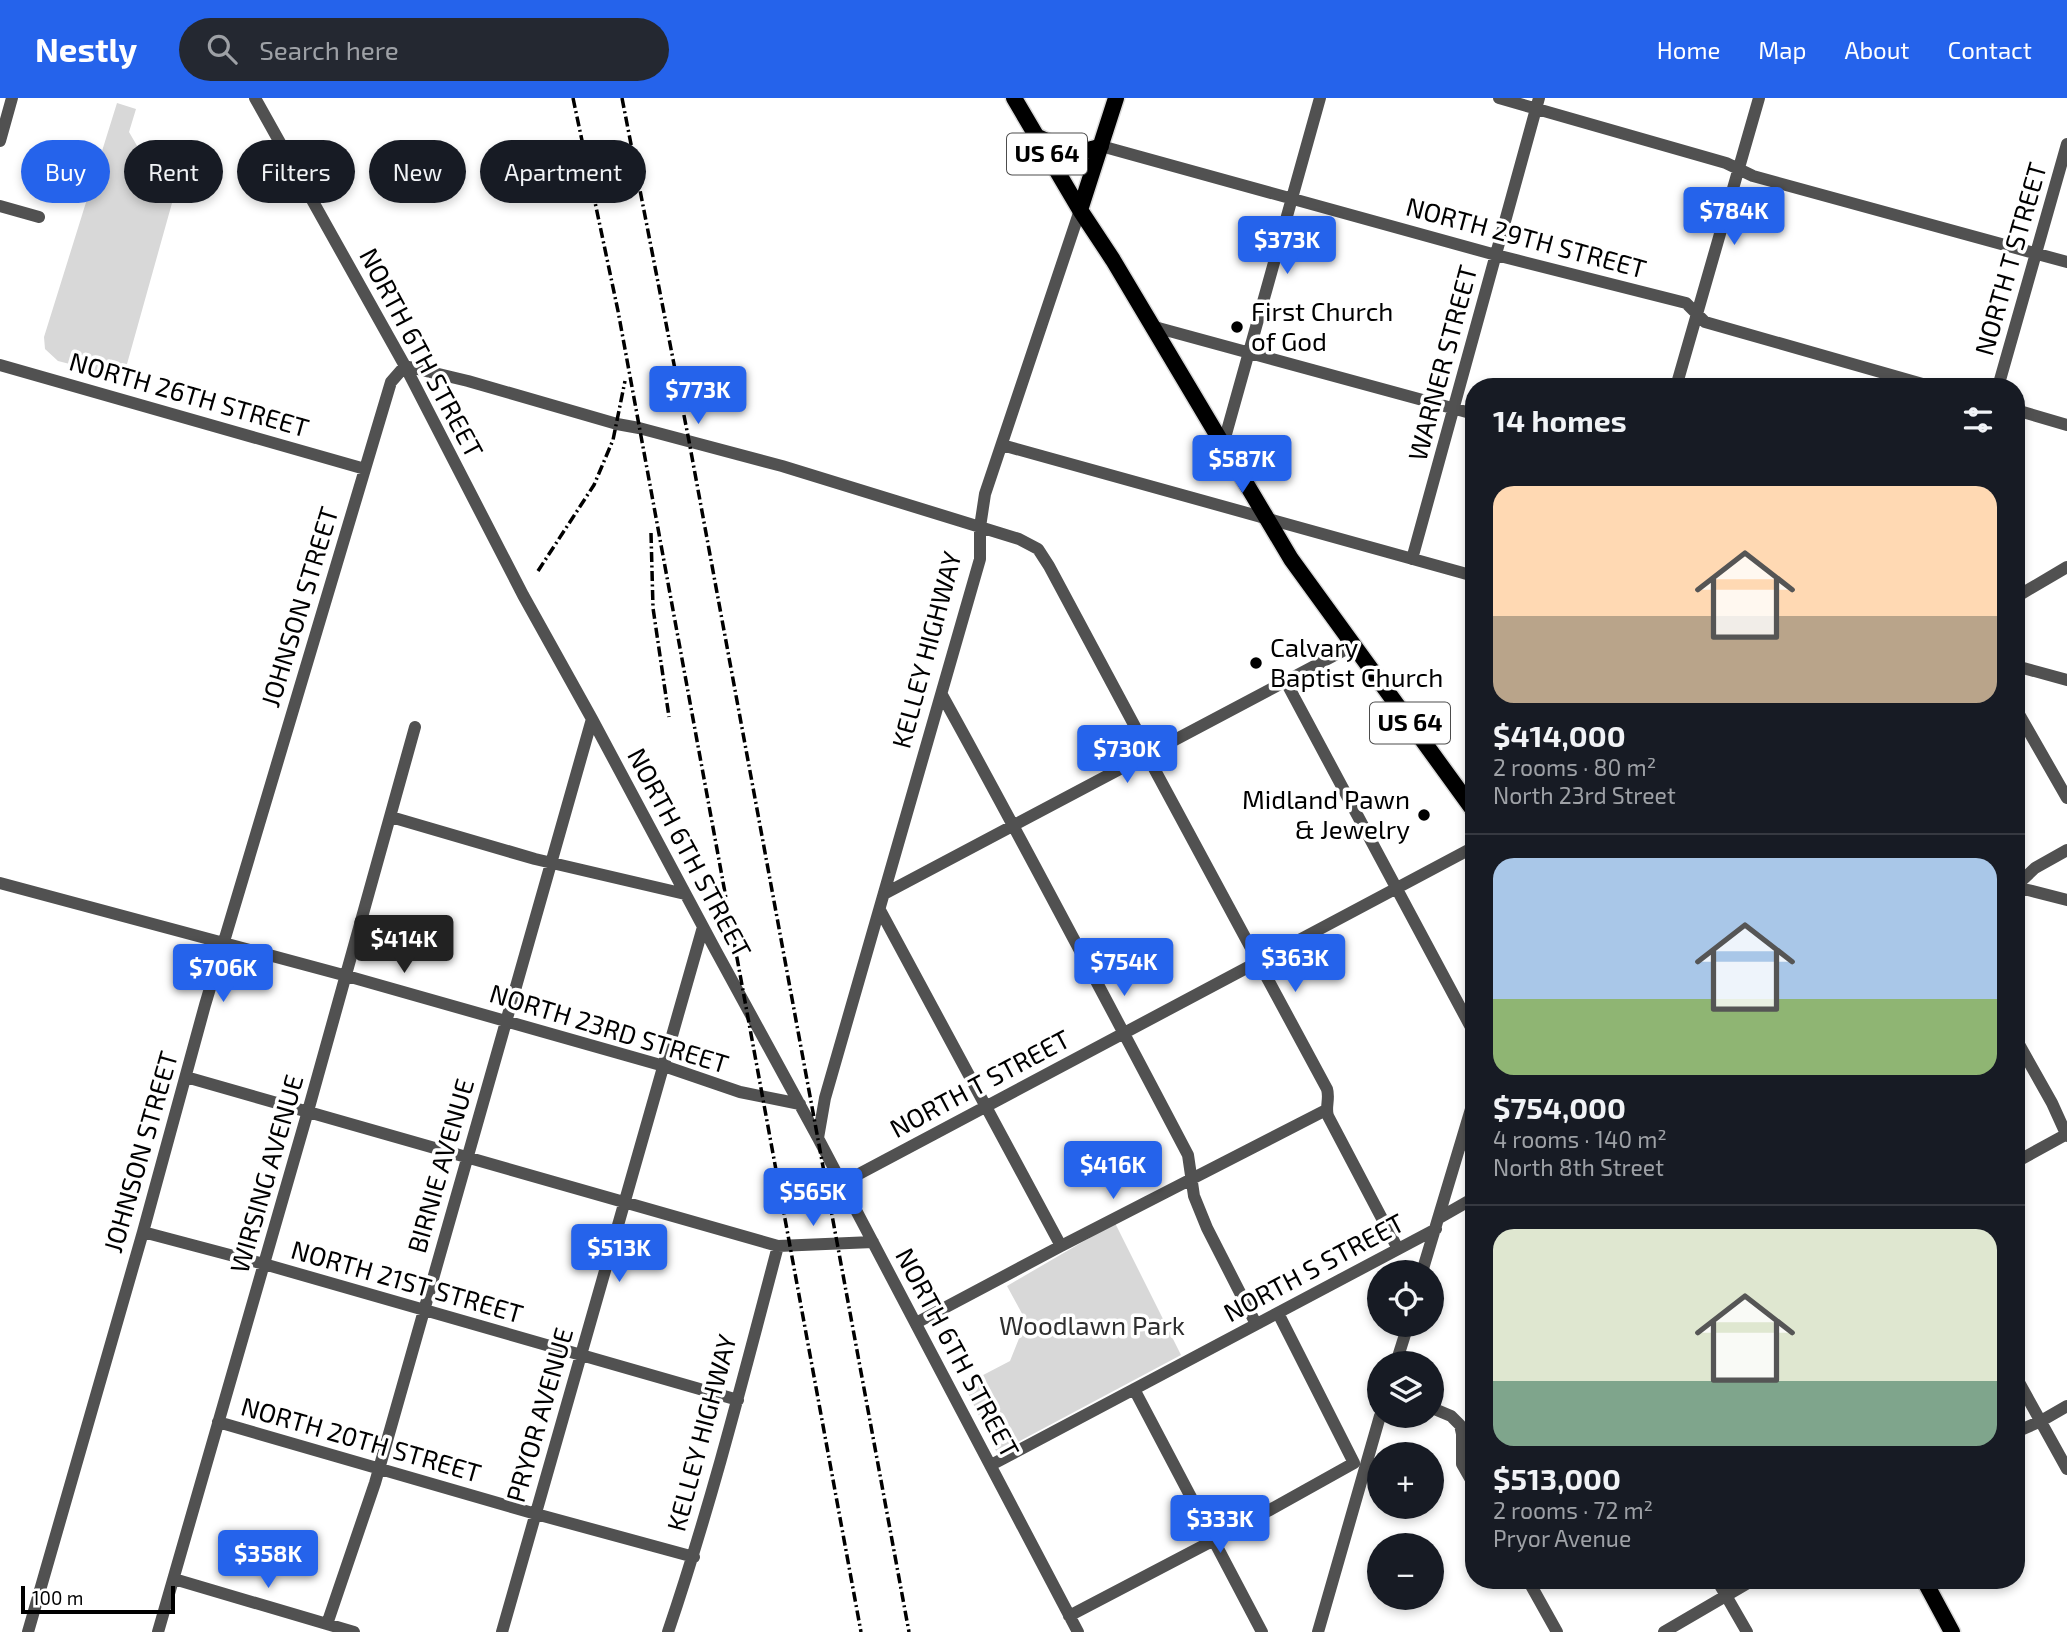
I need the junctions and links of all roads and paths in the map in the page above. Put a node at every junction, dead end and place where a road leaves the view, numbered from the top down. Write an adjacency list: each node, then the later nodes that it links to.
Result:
1 (12, 98): 10 (street)
2 (255, 98): 25 (street, NORTH 6TH STREET)
3 (1014, 98): 9 (main road, US 64)
4 (1116, 98): 12 (main road, KELLEY HIGHWAY)
5 (1320, 98): 14 (street)
6 (1499, 98): 8 (street)
7 (1759, 98): 13 (street)
8 (1537, 103): 13 (street); 19 (street, WARNER STREET)
9 (1036, 136): 12 (main road); 16 (main road, US 64)
10 (0, 141)
11 (2067, 144): 18 (street, NORTH T STREET)
12 (1101, 146): 14 (street, NORTH 29TH STREET); 16 (main road, KELLEY HIGHWAY)
13 (1738, 167): 18 (street); 21 (street)
14 (1290, 199): 19 (street, NORTH 29TH STREET); 23 (street)
15 (0, 206): 17 (street)
16 (1080, 210): 22 (main road, US 64); 33 (street, KELLEY HIGHWAY)
17 (39, 217)
18 (2036, 253): 20 (street); 28 (street, NORTH T STREET)
19 (1496, 255): 21 (street, NORTH 29TH STREET); 29 (street, WARNER STREET)
20 (2067, 262)
21 (1697, 314): 26 (street); 27 (street, NORTH 29TH STREET)
22 (1151, 326): 23 (street); 34 (main road, US 64)
23 (1249, 352): 29 (street); 34 (street)
24 (0, 365): 35 (street, NORTH 26TH STREET)
25 (405, 366): 35 (street, JOHNSON STREET); 37 (street); 47 (street, NORTH 6TH STREET)
26 (1679, 378)
27 (1880, 378)
28 (2001, 378)
29 (1454, 408): 30 (street); 38 (street, WARNER STREET)
30 (1465, 411)
31 (2025, 413): 32 (street)
32 (2067, 425)
33 (1002, 445): 36 (street); 37 (street, KELLEY HIGHWAY)
34 (1223, 445): 36 (main road, US 64)
35 (365, 469): 67 (street, JOHNSON STREET)
36 (1267, 519): 38 (street); 42 (main road, US 64)
37 (979, 527): 46 (street, KELLEY HIGHWAY); 50 (street)
38 (1412, 559): 40 (street)
39 (2067, 567): 41 (street)
40 (1465, 574)
41 (2025, 592)
42 (1354, 645): 45 (street); 52 (main road, US 64)
43 (2025, 668): 44 (street)
44 (2067, 680)
45 (1286, 682): 50 (street); 60 (street)
46 (942, 695): 54 (street); 63 (street, KELLEY HIGHWAY)
47 (592, 719): 57 (street, BIRNIE AVENUE); 62 (street, NORTH 6TH STREET)
48 (2025, 725): 51 (street)
49 (415, 727): 53 (street, WIRSING AVENUE)
50 (1149, 755): 54 (street); 68 (street)
51 (2067, 798)
52 (1465, 799)
53 (391, 817): 57 (street); 69 (street, WIRSING AVENUE)
54 (1013, 827): 63 (street); 72 (street)
55 (2067, 850): 58 (street)
56 (1465, 852): 60 (street, NORTH T STREET)
57 (551, 862): 62 (street); 71 (street, BIRNIE AVENUE)
58 (2025, 879)
59 (0, 883): 67 (street, NORTH 23RD STREET)
60 (1396, 889): 68 (street, NORTH T STREET); 70 (street)
61 (2025, 890): 64 (street)
62 (685, 894): 66 (street, NORTH 6TH STREET)
63 (884, 894): 65 (street, KELLEY HIGHWAY)
64 (2067, 900)
65 (880, 910): 77 (street); 83 (street, KELLEY HIGHWAY)
66 (703, 927): 74 (street, PRYOR AVENUE); 76 (street, NORTH 6TH STREET)
67 (224, 943): 69 (street, NORTH 23RD STREET); 75 (street, JOHNSON STREET)
68 (1258, 962): 72 (street, NORTH T STREET); 78 (street)
69 (346, 976): 71 (street, NORTH 23RD STREET); 79 (street, WIRSING AVENUE)
70 (1465, 1016)
71 (506, 1021): 74 (street, NORTH 23RD STREET); 85 (street, BIRNIE AVENUE)
72 (1123, 1034): 77 (street, NORTH T STREET); 87 (street)
73 (2025, 1055): 81 (street)
74 (664, 1066): 76 (street, NORTH 23RD STREET); 89 (street, PRYOR AVENUE)
75 (186, 1077): 79 (street); 92 (street, JOHNSON STREET)
76 (800, 1104): 83 (street, NORTH 6TH STREET)
77 (986, 1107): 88 (street, NORTH T STREET); 95 (street)
78 (1326, 1110): 87 (street); 96 (street)
79 (308, 1111): 85 (street); 98 (street, WIRSING AVENUE)
80 (1465, 1129): 82 (street)
81 (2067, 1135): 86 (street)
82 (1463, 1136): 84 (street); 91 (street)
83 (818, 1138): 88 (street, NORTH 6TH STREET)
84 (1465, 1139)
85 (467, 1157): 89 (street); 99 (street, BIRNIE AVENUE)
86 (2025, 1157)
87 (1191, 1180): 95 (street); 102 (street)
88 (842, 1183): 93 (street, NORTH 6TH STREET)
89 (625, 1202): 94 (street); 103 (street, PRYOR AVENUE)
90 (1465, 1204): 91 (street, NORTH S STREET)
91 (1437, 1223): 96 (street, NORTH S STREET); 97 (street)
92 (143, 1232): 98 (street, NORTH 21ST STREET); 129 (street, JOHNSON STREET)
93 (873, 1242): 94 (street); 101 (street, NORTH 6TH STREET)
94 (784, 1246): 106 (street, KELLEY HIGHWAY)
95 (1061, 1246): 101 (street)
96 (1398, 1249): 100 (street, NORTH S STREET)
97 (1426, 1260)
98 (264, 1264): 99 (street, NORTH 21ST STREET); 110 (street, WIRSING AVENUE)
99 (423, 1310): 103 (street, NORTH 21ST STREET); 116 (street, BIRNIE AVENUE)
100 (1278, 1313): 102 (street, NORTH S STREET); 113 (street)
101 (916, 1323): 114 (street, NORTH 6TH STREET)
102 (1256, 1324): 104 (street, NORTH S STREET)
103 (581, 1356): 106 (street, NORTH 21ST STREET); 118 (street, PRYOR AVENUE)
104 (1134, 1389): 114 (street, NORTH S STREET); 119 (street)
105 (2025, 1394): 109 (street)
106 (738, 1400): 120 (street, KELLEY HIGHWAY)
107 (2067, 1406): 109 (street)
108 (1444, 1413): 115 (street)
109 (2040, 1421): 112 (street); 117 (street)
110 (218, 1422): 116 (street, NORTH 20TH STREET); 121 (street, WIRSING AVENUE)
111 (1375, 1428): 113 (street)
112 (2025, 1428)
113 (1360, 1464): 119 (street); 136 (street)
114 (991, 1465): 127 (street, NORTH 6TH STREET)
115 (1465, 1466)
116 (379, 1468): 118 (street, NORTH 20TH STREET); 128 (street, BIRNIE AVENUE)
117 (2067, 1469)
118 (536, 1514): 120 (street, NORTH 20TH STREET); 132 (street, PRYOR AVENUE)
119 (1214, 1540): 127 (street); 135 (street)
120 (694, 1557): 133 (street, KELLEY HIGHWAY)
121 (174, 1579): 128 (street); 130 (street, WIRSING AVENUE)
122 (1533, 1589): 137 (street)
123 (1722, 1589): 126 (street)
124 (1738, 1589): 126 (street)
125 (1929, 1589): 140 (main road)
126 (1726, 1596): 138 (street); 139 (street)
127 (1069, 1616): 134 (street, NORTH 6TH STREET)
128 (327, 1624): 131 (street)
129 (28, 1632)
130 (158, 1632)
131 (354, 1632)
132 (502, 1632)
133 (668, 1632)
134 (1078, 1632)
135 (1262, 1632)
136 (1318, 1632)
137 (1557, 1632)
138 (1664, 1632)
139 (1747, 1632)
140 (1952, 1632)

